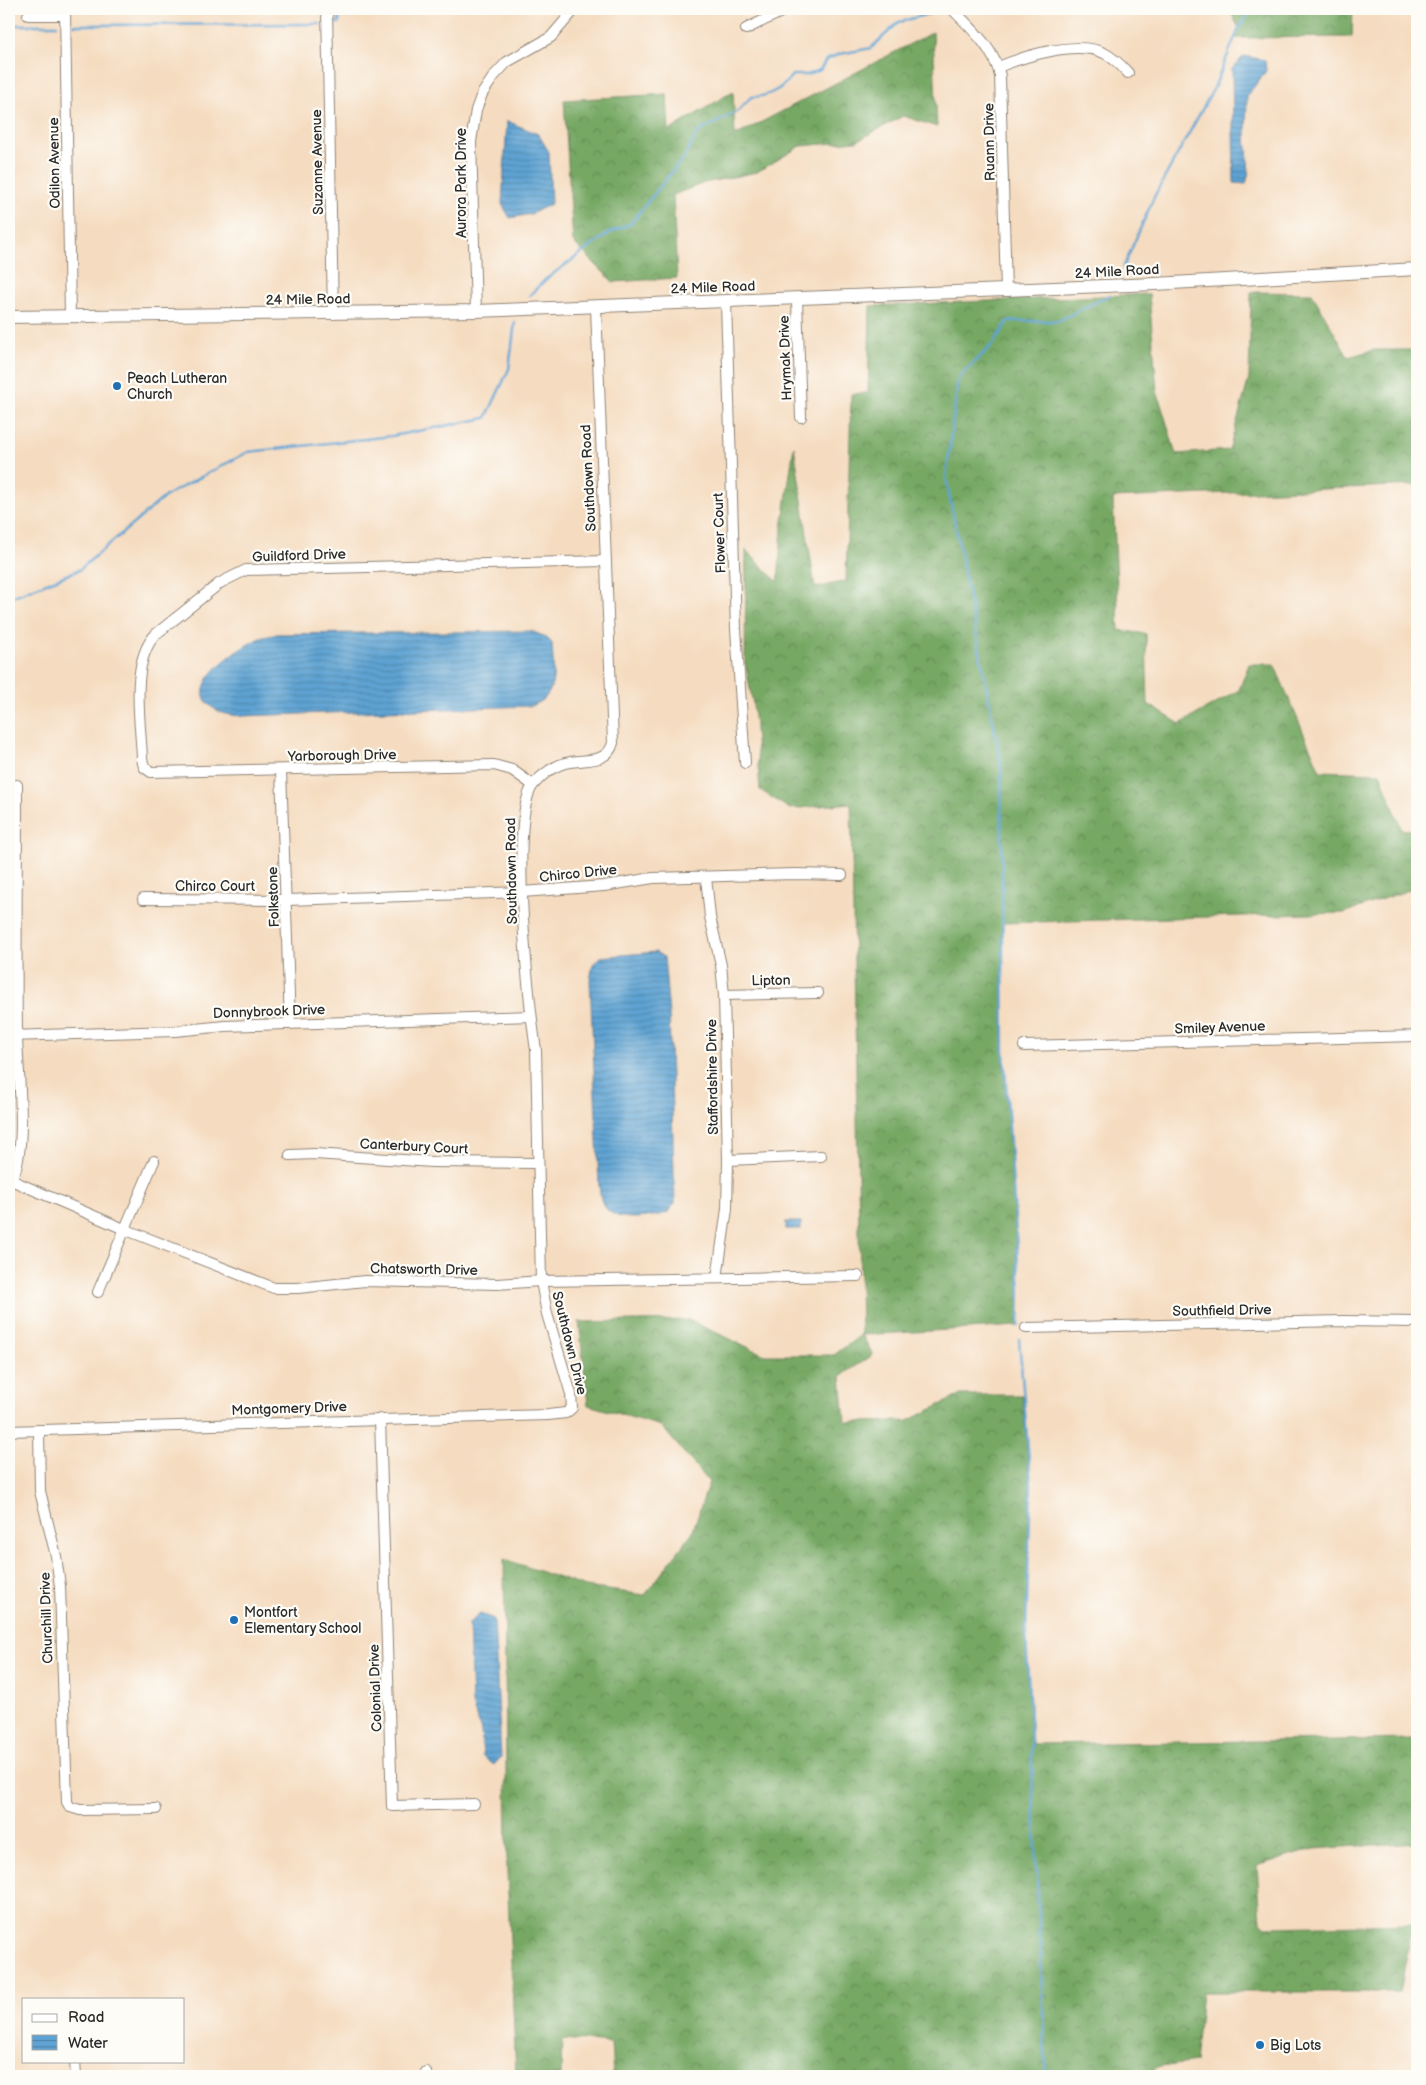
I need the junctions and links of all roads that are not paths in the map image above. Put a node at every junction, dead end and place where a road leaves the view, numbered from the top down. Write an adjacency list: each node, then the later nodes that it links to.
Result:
1 (327, 9): 16 (street, Suzanne Avenue)
2 (574, 9): 15 (street, Aurora Park Drive)
3 (787, 9): 7 (street)
4 (952, 9): 8 (street, Ruann Drive)
5 (65, 12): 6 (street); 18 (street, Odilon Avenue)
6 (28, 15)
7 (746, 29)
8 (998, 67): 9 (street); 11 (street, Ruann Drive)
9 (1128, 73)
10 (1417, 269): 11 (street, 24 Mile Road)
11 (1006, 291): 12 (street, 24 Mile Road)
12 (797, 299): 13 (street, 24 Mile Road); 19 (street, Hrymak Drive)
13 (726, 302): 14 (street, 24 Mile Road); 21 (street, Flower Court)
14 (596, 307): 15 (street, 24 Mile Road); 20 (street, Southdown Road)
15 (476, 311): 16 (street, 24 Mile Road)
16 (334, 314): 18 (street, 24 Mile Road)
17 (9, 317): 18 (street, 24 Mile Road)
18 (70, 317)
19 (801, 417)
20 (606, 561): 22 (street, Guildford Drive); 24 (street, Southdown Road)
21 (745, 763)
22 (146, 770): 23 (street, Yarborough Drive)
23 (281, 770): 24 (street, Yarborough Drive); 30 (street, Folkstone)
24 (533, 785): 28 (street, Southdown Road)
25 (17, 786): 35 (street)
26 (842, 875): 27 (street, Chirco Drive)
27 (706, 877): 28 (street, Chirco Drive); 32 (street, Staffordshire Drive)
28 (522, 892): 30 (street, Chirco Drive); 33 (street, Southdown Road)
29 (143, 899): 30 (street, Chirco Court)
30 (288, 900): 34 (street, Folkstone)
31 (818, 993): 32 (street, Lipton)
32 (724, 995): 40 (street, Staffordshire Drive)
33 (531, 1016): 34 (street, Donnybrook Drive); 42 (street, Southdown Road)
34 (290, 1024): 35 (street, Donnybrook Drive)
35 (13, 1036): 43 (street)
36 (1417, 1036): 37 (street, Smiley Avenue)
37 (1024, 1046)
38 (290, 1155): 42 (street, Canterbury Court)
39 (821, 1156): 40 (street)
40 (728, 1160): 46 (street, Staffordshire Drive)
41 (154, 1161): 44 (street)
42 (537, 1163): 47 (street, Southdown Road)
43 (10, 1182): 44 (street, Chatsworth Drive)
44 (124, 1229): 47 (street, Chatsworth Drive); 48 (street)
45 (858, 1276): 46 (street, Chatsworth Drive)
46 (717, 1278): 47 (street, Chatsworth Drive)
47 (541, 1281): 51 (street, Southdown Drive)
48 (98, 1292)
49 (1417, 1322): 50 (street, Southfield Drive)
50 (1026, 1328)
51 (569, 1412): 52 (street, Montgomery Drive)
52 (380, 1419): 53 (street, Montgomery Drive); 55 (street, Colonial Drive)
53 (40, 1430): 54 (street, Montgomery Drive); 56 (street, Churchill Drive)
54 (9, 1431)
55 (474, 1804)
56 (156, 1809)
57 (76, 2062): 58 (street)
58 (76, 2076)

